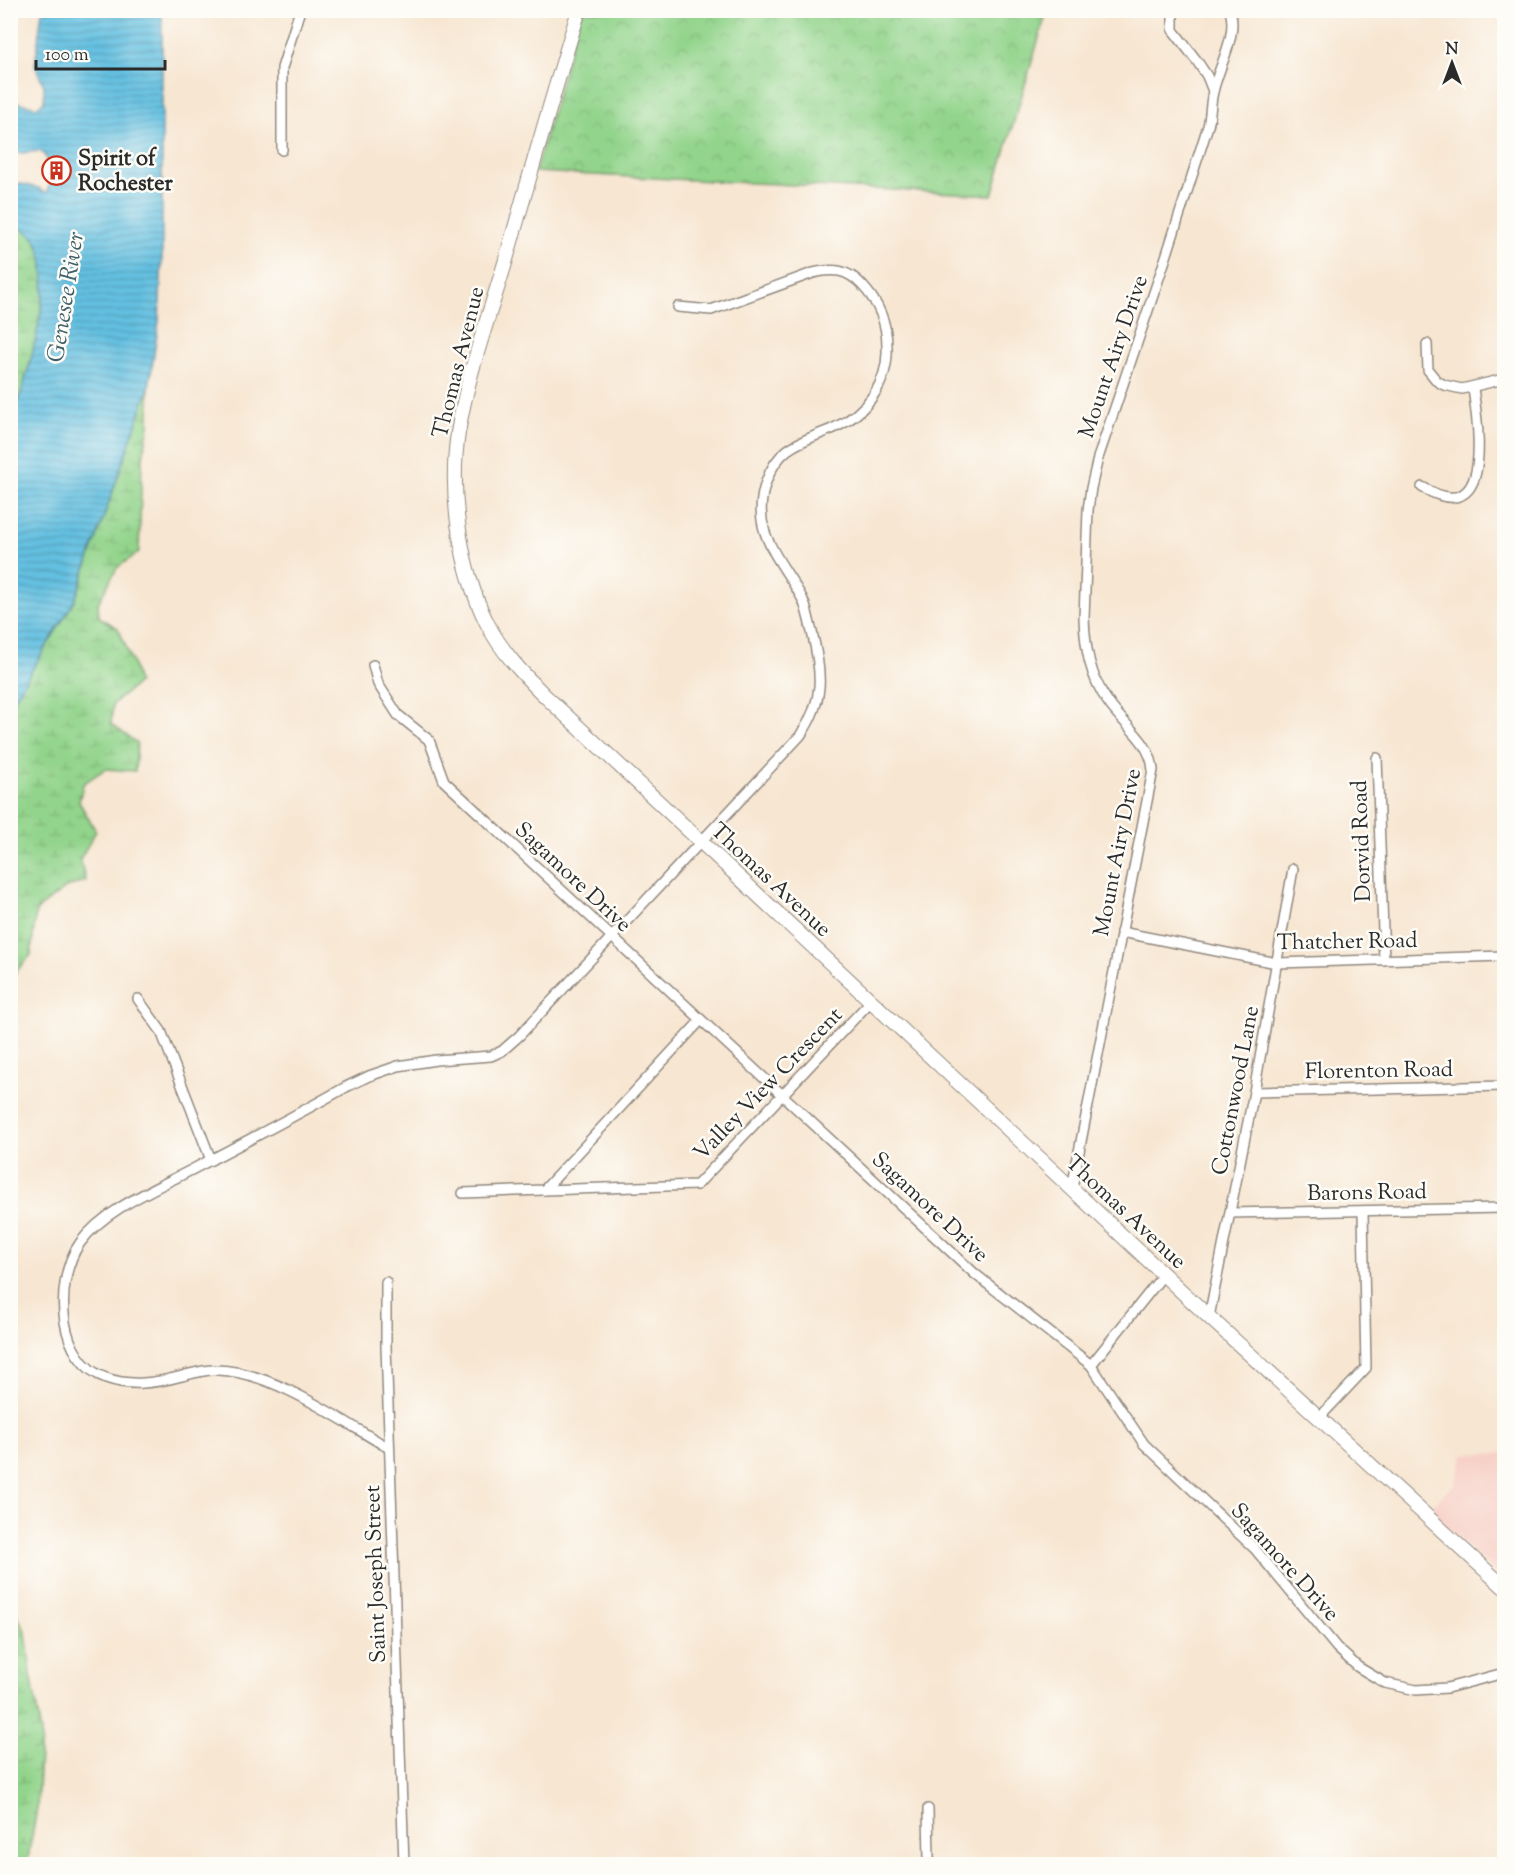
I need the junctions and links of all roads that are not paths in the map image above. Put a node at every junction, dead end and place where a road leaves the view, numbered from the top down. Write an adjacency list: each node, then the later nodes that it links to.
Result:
1 (300, 10): 6 (street)
2 (579, 10): 14 (main road, Thomas Avenue)
3 (1174, 10): 5 (street)
4 (1230, 10): 5 (street, Mount Airy Drive)
5 (1213, 91): 16 (street, Mount Airy Drive)
6 (282, 150)
7 (678, 307): 14 (street)
8 (1427, 344): 10 (street)
9 (1504, 379): 10 (street)
10 (1473, 388): 11 (street)
11 (1422, 487)
12 (373, 666): 17 (street, Sagamore Drive)
13 (1377, 758): 19 (street, Dorvid Road)
14 (701, 842): 17 (street); 22 (main road, Thomas Avenue)
15 (1293, 869): 20 (street, Cottonwood Lane)
16 (1121, 932): 20 (street, Thatcher Road); 28 (street, Mount Airy Drive)
17 (612, 938): 23 (street, Sagamore Drive); 27 (street)
18 (1504, 956): 19 (street, Thatcher Road)
19 (1384, 960): 20 (street, Thatcher Road)
20 (1277, 963): 25 (street, Cottonwood Lane)
21 (138, 999): 27 (street)
22 (871, 1001): 26 (street, Valley View Crescent); 28 (main road, Thomas Avenue)
23 (701, 1020): 26 (street, Sagamore Drive); 29 (street)
24 (1504, 1086): 25 (street, Florenton Road)
25 (1254, 1092): 33 (street, Cottonwood Lane)
26 (783, 1096): 29 (street, Valley View Crescent); 37 (street, Sagamore Drive)
27 (211, 1160): 39 (street)
28 (1072, 1188): 34 (main road, Thomas Avenue)
29 (544, 1190): 30 (street, Valley View Crescent)
30 (463, 1193)
31 (1504, 1208): 32 (street, Barons Road)
32 (1363, 1211): 33 (street, Barons Road); 38 (street)
33 (1230, 1213): 36 (street, Cottonwood Lane)
34 (1164, 1274): 36 (main road, Thomas Avenue); 37 (street)
35 (386, 1282): 39 (street, Saint Joseph Street)
36 (1209, 1317): 38 (main road, Thomas Avenue)
37 (1091, 1365): 41 (street, Sagamore Drive)
38 (1319, 1419): 40 (main road, Thomas Avenue)
39 (389, 1448): 43 (street, Saint Joseph Street)
40 (1504, 1587)
41 (1504, 1673)
42 (928, 1809): 44 (street)
43 (404, 1864)
44 (932, 1864)

